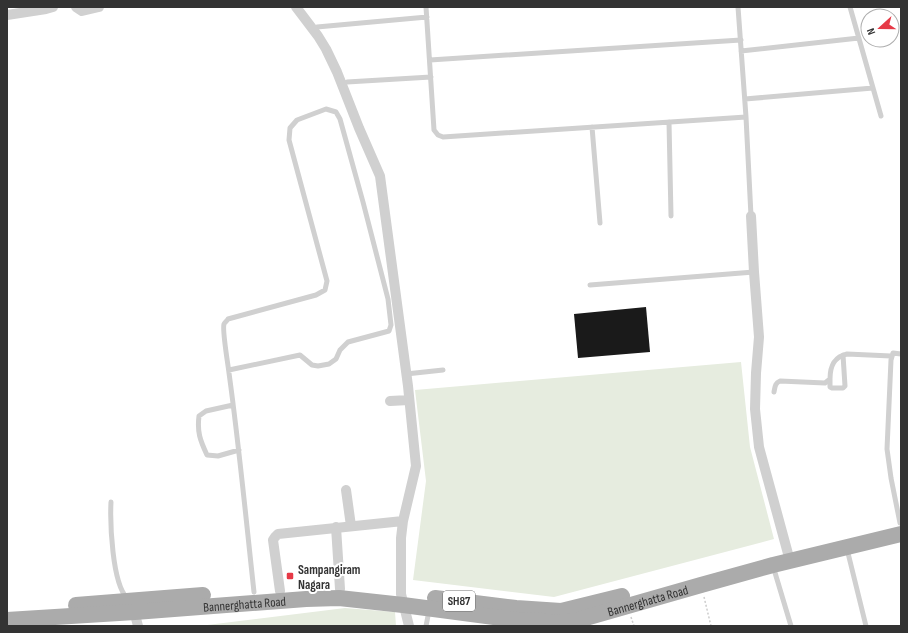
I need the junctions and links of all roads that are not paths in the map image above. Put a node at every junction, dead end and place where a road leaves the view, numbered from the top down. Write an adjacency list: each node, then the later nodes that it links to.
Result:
1 (53, 7): 8 (street)
2 (76, 7): 3 (street)
3 (99, 7)
4 (296, 7): 33 (street)
5 (426, 7): 9 (lane)
6 (738, 7): 12 (lane)
7 (850, 7): 11 (lane)
8 (7, 15)
9 (427, 17): 10 (lane); 14 (lane)
10 (318, 27)
11 (859, 38): 13 (lane); 17 (lane)
12 (741, 40): 13 (lane); 14 (lane)
13 (741, 51): 18 (lane)
14 (430, 60): 15 (lane)
15 (431, 77): 16 (lane); 22 (lane)
16 (347, 82)
17 (873, 88): 18 (lane); 19 (lane)
18 (744, 99): 20 (lane)
19 (881, 116)
20 (746, 117): 21 (lane); 24 (lane)
21 (669, 122): 22 (lane); 23 (lane)
22 (592, 127): 25 (lane)
23 (672, 216)
24 (751, 216): 26 (street)
25 (600, 223)
26 (754, 272): 27 (lane); 47 (street)
27 (590, 285)
28 (901, 354): 30 (lane)
29 (843, 355): 30 (lane); 34 (lane); 34 (lane)
30 (891, 356): 45 (lane)
31 (229, 370): 31 (lane); 38 (lane)
32 (443, 370): 33 (lane)
33 (406, 374): 36 (street)
34 (830, 379): 35 (lane)
35 (774, 392)
36 (409, 400): 37 (street); 42 (street)
37 (390, 401)
38 (233, 405): 39 (lane); 39 (lane)
39 (239, 450): 50 (lane)
40 (346, 490): 43 (street)
41 (111, 502): 55 (lane)
42 (403, 521): 43 (street); 52 (street)
43 (351, 526): 44 (street)
44 (336, 527): 49 (street); 51 (street)
45 (901, 527): 46 (main road, Bannerghatta Road / SH87); 47 (main road, Bannerghatta Road / SH87)
46 (846, 547): 47 (main road, Bannerghatta Road / SH87); 61 (lane)
47 (789, 556): 48 (main road, Bannerghatta Road / SH87); 52 (main road, Bannerghatta Road / SH87)
48 (773, 565): 57 (main road, Bannerghatta Road / SH87); 60 (lane)
49 (340, 589): 51 (main road, Bannerghatta Road / SH87); 52 (main road, Bannerghatta Road / SH87)
50 (254, 592): 51 (main road, Bannerghatta Road / SH87); 55 (main road, Bannerghatta Road / SH87)
51 (285, 594): 52 (main road, Bannerghatta Road / SH87); 55 (main road, Bannerghatta Road / SH87)
52 (402, 599): 53 (main road, Bannerghatta Road / SH87); 58 (street)
53 (429, 608): 57 (main road, Bannerghatta Road / SH87); 59 (lane)
54 (7, 609): 55 (main road, Bannerghatta Road / SH87)
55 (134, 613): 56 (main road, Bannerghatta Road / SH87)
56 (7, 620)
57 (552, 624)
58 (409, 626)
59 (426, 626)
60 (791, 626)
61 (866, 626)

